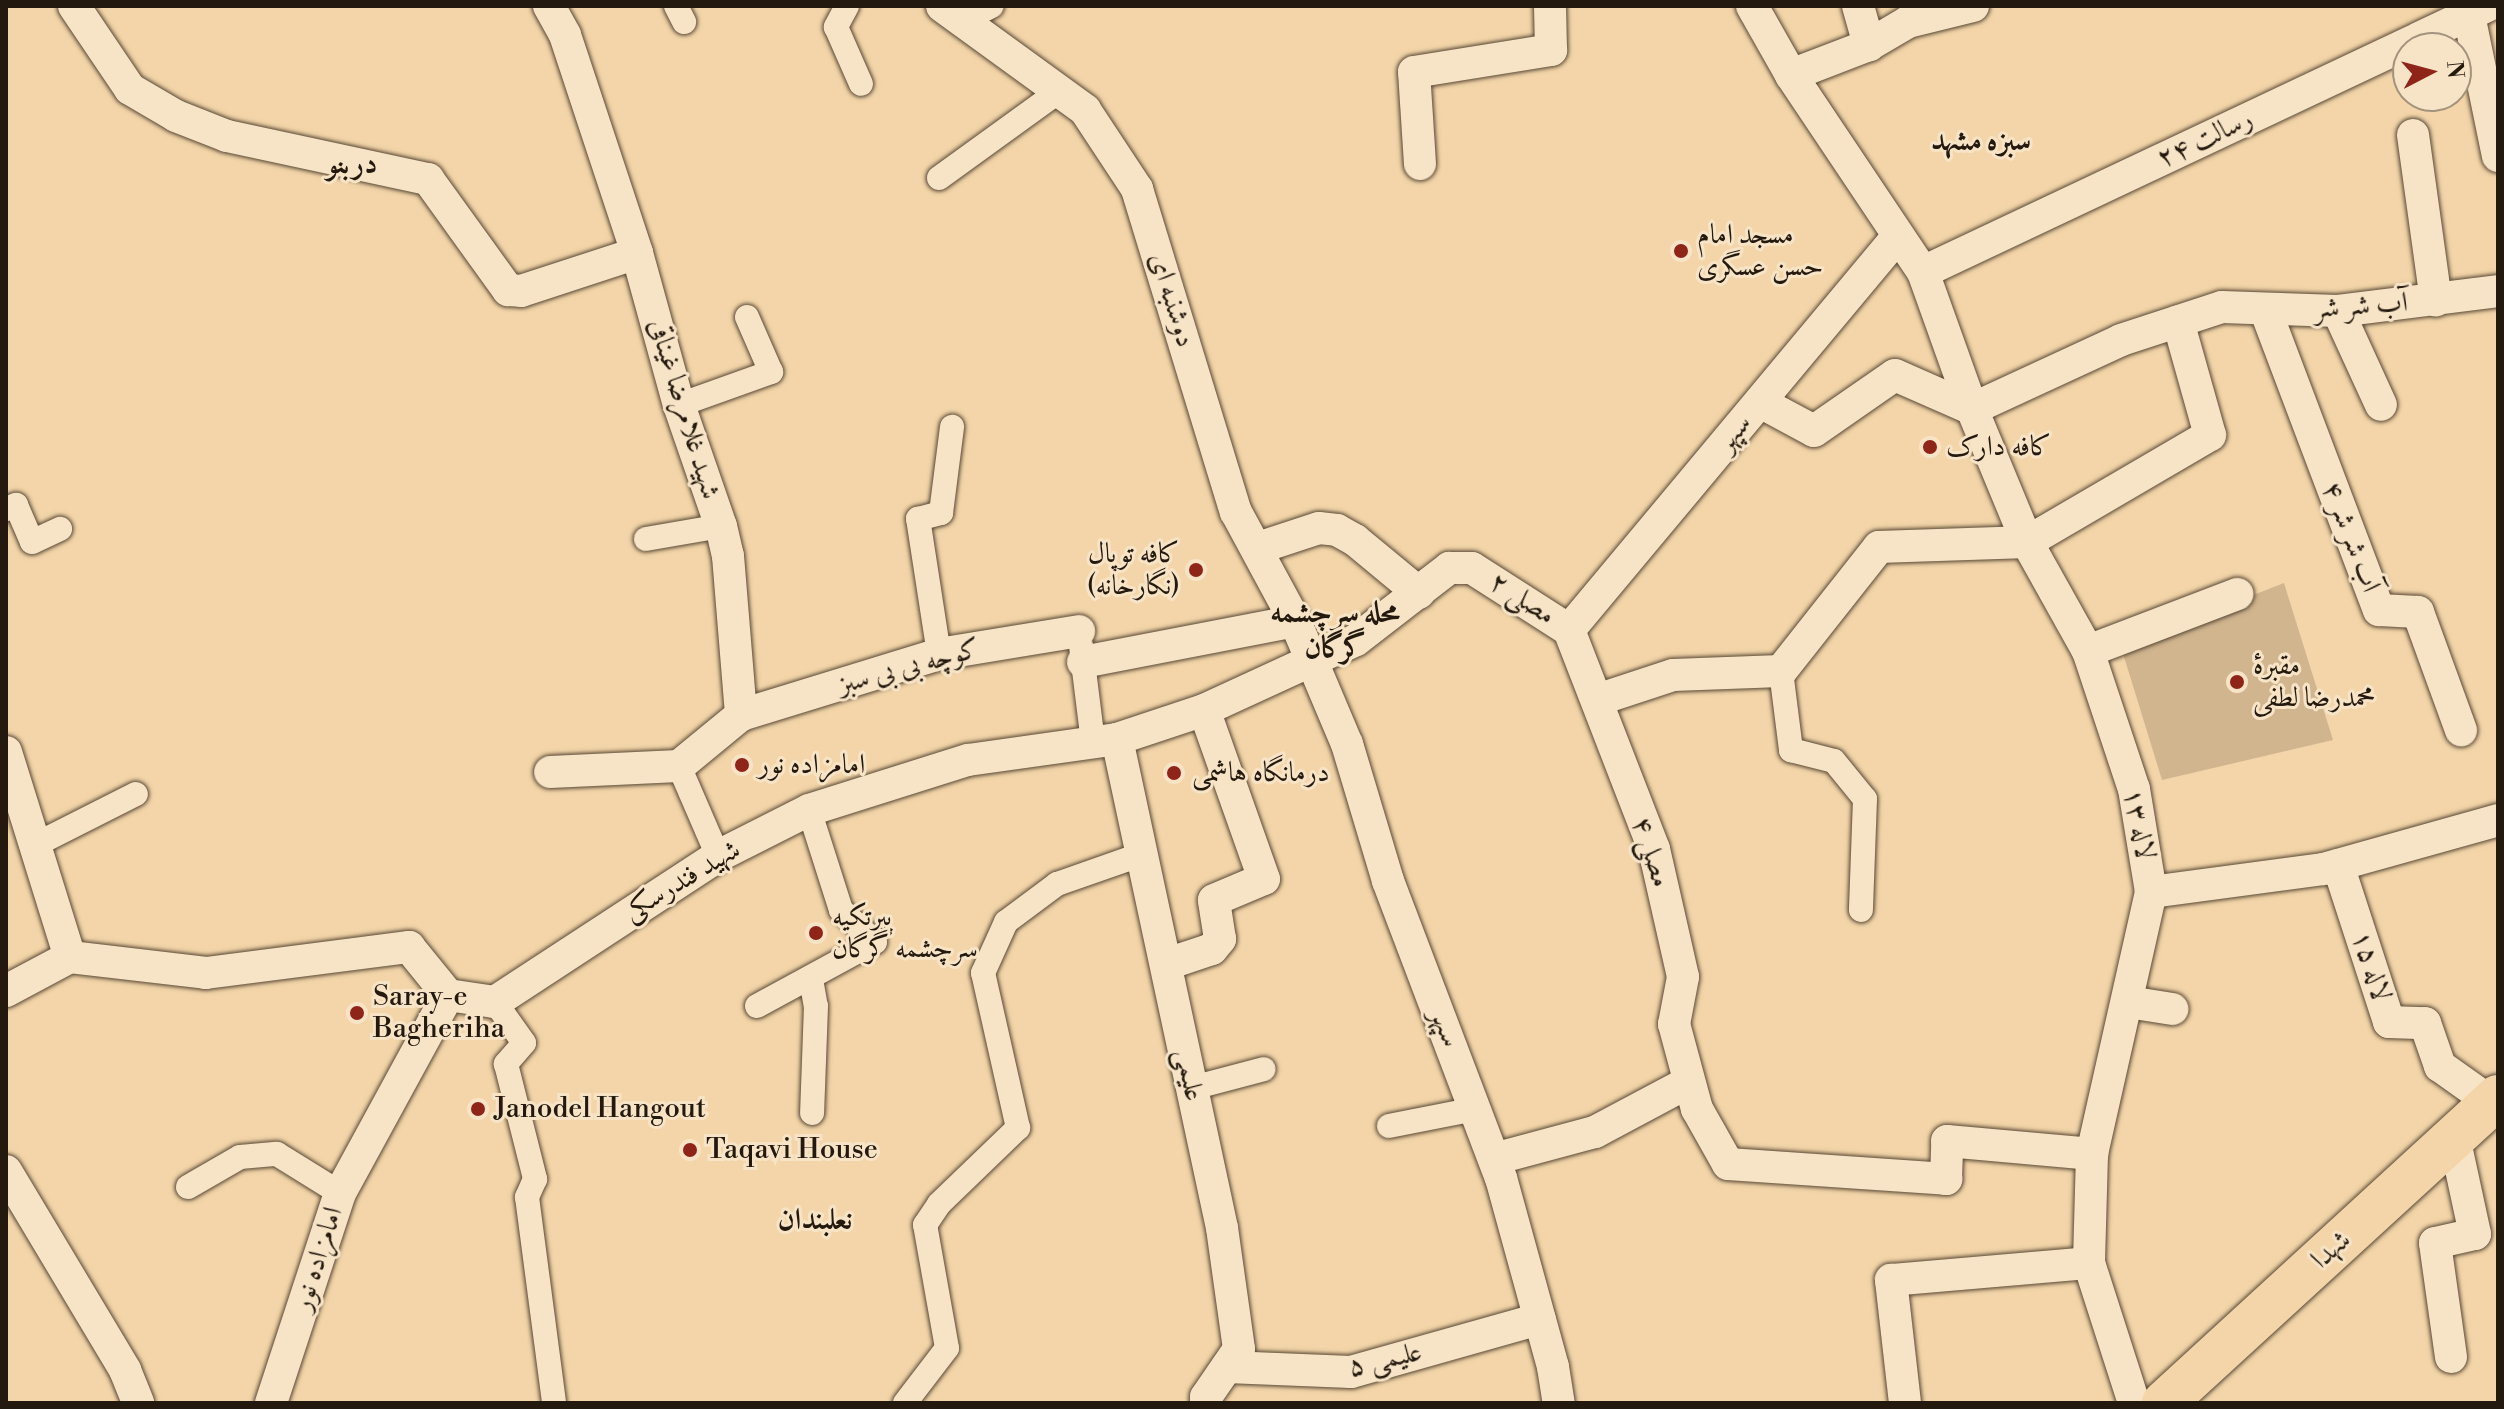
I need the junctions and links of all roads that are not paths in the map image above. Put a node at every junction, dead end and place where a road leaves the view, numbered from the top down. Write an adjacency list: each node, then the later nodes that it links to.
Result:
1 (74, 6): 19 (street)
2 (549, 6): 19 (street, شهید غلامرضا غیناقی)
3 (847, 6): 12 (street)
4 (1550, 6): 16 (street)
5 (1752, 6): 11 (street, لاله ۱۳)
6 (1858, 6): 10 (street)
7 (1973, 6): 10 (street)
8 (2478, 10): 15 (street); 20 (street, ۲۴ رسالت)
9 (966, 11): 13 (street, دوشنبه ای)
10 (1869, 45): 11 (street)
11 (1791, 75): 18 (street, لاله ۱۳)
12 (861, 84)
13 (1059, 91): 17 (street); 37 (street, دوشنبه ای)
14 (2413, 135): 22 (street)
15 (2498, 156)
16 (1420, 164)
17 (939, 178)
18 (1898, 236): 20 (street, لاله ۱۳); 27 (street, سپهر)
19 (637, 253): 28 (street, شهید غلامرضا غیناقی)
20 (1923, 272): 30 (street, لاله ۱۳)
21 (2494, 296): 22 (street, آب شر شر)
22 (2436, 300): 24 (street, آب شر شر)
23 (2265, 309): 24 (street, آب شر شر); 26 (street, آب شر شر); 50 (street, ۴ آب شر شر)
24 (2338, 311): 29 (street)
25 (747, 317): 28 (street)
26 (2178, 321): 30 (street); 36 (street)
27 (1760, 402): 30 (street); 41 (street, سپهر)
28 (679, 405): 33 (street, شهید غلامرضا غیناقی)
29 (2381, 405)
30 (1972, 409): 36 (street, لاله ۱۳)
31 (952, 427): 44 (street)
32 (6, 509): 34 (street)
33 (721, 526): 35 (street); 49 (street, شهید غلامرضا غیناقی)
34 (60, 529)
35 (646, 539)
36 (2027, 542): 43 (street, لاله ۱۳); 46 (street)
37 (1258, 548): 38 (street); 40 (street, دوشنبه ای)
38 (1419, 593): 41 (street, ۲ مصلی); 45 (street, ۲ مصلی)
39 (2237, 594): 43 (street)
40 (1295, 621): 42 (street, کوچه بی بی سبز); 45 (street, دوشنبه ای)
41 (1569, 630): 47 (street, ۴ مصلی)
42 (1081, 647): 44 (street, کوچه بی بی سبز); 51 (street)
43 (2088, 651): 62 (street, لاله ۱۳)
44 (939, 654): 49 (street, کوچه بی بی سبز)
45 (1312, 660): 48 (street, شهید فندرسکی); 77 (street, سپهر)
46 (1781, 671): 47 (street); 63 (street)
47 (1597, 700): 74 (street, ۴ مصلی)
48 (1204, 710): 51 (street, شهید فندرسکی); 65 (street)
49 (741, 715): 53 (street)
50 (2461, 730)
51 (1105, 741): 56 (street, شهید فندرسکی); 59 (street, علیمی)
52 (6, 752): 58 (street)
53 (679, 766): 54 (street); 60 (street)
54 (550, 772)
55 (136, 794): 58 (street)
56 (809, 810): 60 (street, شهید فندرسکی); 66 (street)
57 (2498, 820): 61 (street)
58 (35, 845): 64 (street)
59 (1140, 855): 65 (street, علیمی); 93 (street)
60 (718, 856): 69 (street, شهید فندرسکی)
61 (2331, 867): 62 (street); 76 (street, ۱۵ لاله)
62 (2151, 892): 70 (street, لاله ۱۳)
63 (1861, 910)
64 (70, 957): 67 (street); 68 (street)
65 (1167, 964): 75 (street, علیمی)
66 (811, 979): 71 (street); 78 (street)
67 (6, 991)
68 (448, 995): 69 (street); 85 (street, امامزاده نور)
69 (495, 1002): 92 (street)
70 (2128, 1002): 72 (street); 81 (street, لاله ۱۳)
71 (757, 1006)
72 (2172, 1009)
73 (1264, 1069): 75 (street)
74 (1689, 1082): 81 (street, ۴ مصلی); 82 (street)
75 (1192, 1088): 89 (street, علیمی)
76 (2495, 1100): 80 (main road, شهدا)
77 (1476, 1109): 79 (street); 82 (street, سپهر)
78 (812, 1113)
79 (1389, 1126)
80 (2454, 1137): 88 (street); 98 (main road, شهدا)
81 (2092, 1154): 86 (street, لاله ۱۳)
82 (1494, 1159): 87 (street, سپهر)
83 (10, 1187): 90 (street)
84 (188, 1187): 85 (street)
85 (340, 1193): 91 (street, امامزاده نور)
86 (2089, 1263): 96 (street); 97 (street, لاله ۱۳)
87 (1540, 1319): 89 (street, ۵ علیمی); 95 (street, سپهر)
88 (2451, 1357)
89 (1227, 1367): 94 (street, علیمی)
90 (138, 1403)
91 (271, 1403)
92 (554, 1403)
93 (905, 1403)
94 (1206, 1403)
95 (1559, 1403)
96 (1905, 1403)
97 (2134, 1403)
98 (2164, 1403)

